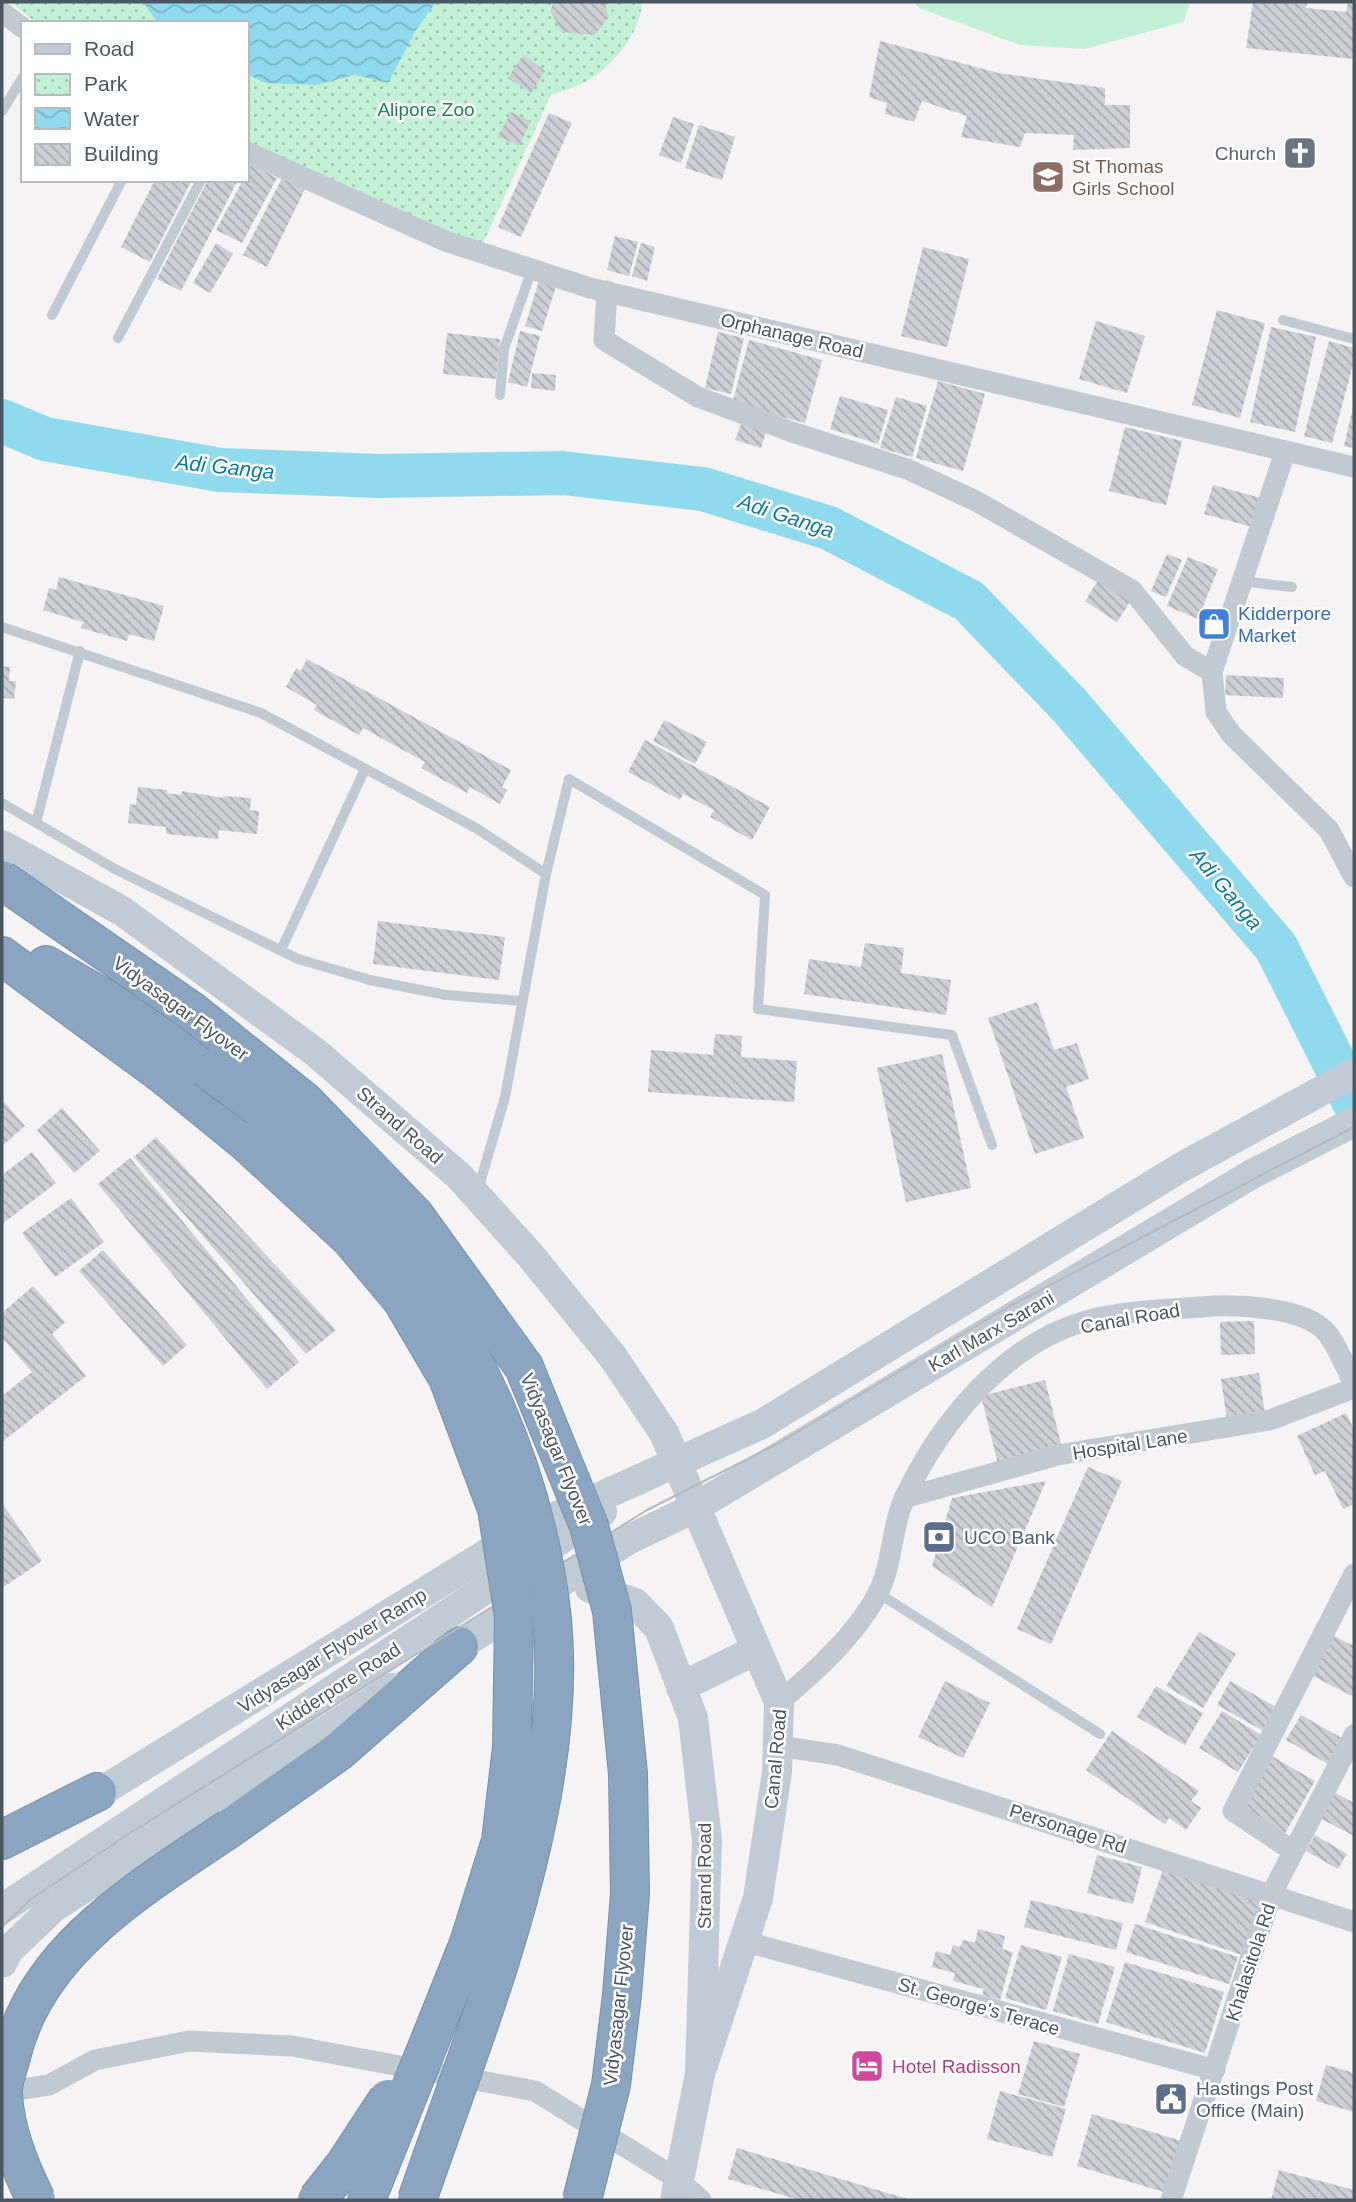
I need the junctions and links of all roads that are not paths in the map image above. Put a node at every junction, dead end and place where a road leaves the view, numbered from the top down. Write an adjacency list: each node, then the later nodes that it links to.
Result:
1 (2, 12): 2 (street)
2 (21, 26)
3 (21, 80): 4 (lane)
4 (2, 111)
5 (248, 152): 8 (street, Orphanage Road)
6 (121, 182): 10 (lane)
7 (200, 182): 12 (lane)
8 (531, 269): 9 (street, Orphanage Road); 14 (lane)
9 (607, 291): 15 (street, Orphanage Road); 21 (street)
10 (52, 315)
11 (1283, 320): 13 (lane)
12 (118, 338)
13 (1354, 339)
14 (500, 395)
15 (1285, 452): 16 (street, Orphanage Road); 17 (street)
16 (1354, 467)
17 (1241, 581): 18 (lane); 21 (street)
18 (1292, 587)
19 (2, 627): 20 (lane)
20 (80, 651): 22 (lane); 24 (lane)
21 (1212, 672): 27 (street)
22 (365, 769): 26 (lane); 30 (lane)
23 (2, 803): 24 (lane)
24 (36, 823): 30 (lane)
25 (2, 845): 38 (main road, Strand Road)
26 (546, 874): 32 (lane); 35 (lane)
27 (1354, 877)
28 (2, 880): 66 (highway, Vidyasagar Flyover, bridge)
29 (2, 940): 72 (highway, bridge)
30 (281, 950): 32 (lane)
31 (2, 956): 63 (highway, bridge)
32 (522, 1001): 38 (lane)
33 (1354, 1073): 36 (main road)
34 (1354, 1122): 37 (main road, Karl Marx Sarani)
35 (992, 1145)
36 (1180, 1168): 37 (main road); 40 (main road)
37 (1252, 1174): 42 (main road, Karl Marx Sarani)
38 (477, 1196): 40 (main road, Strand Road)
39 (1354, 1386): 41 (street, Hospital Lane); 41 (street, Canal Road)
40 (676, 1463): 42 (main road, Strand Road); 54 (main road, Vidyasagar Flyover Ramp); 59 (main road, Kidderpore Road)
41 (904, 1498): 46 (street, Canal Road)
42 (694, 1508): 43 (main road, Karl Marx Sarani); 48 (main road, Strand Road)
43 (628, 1540): 45 (main road, Kidderpore Road)
44 (1354, 1574): 56 (street)
45 (559, 1583): 47 (main road, Kidderpore Road); 49 (main road, Strand Road)
46 (878, 1593): 50 (street, Canal Road); 51 (lane)
47 (459, 1646): 62 (main road, Kidderpore Road); 69 (highway, bridge)
48 (756, 1650): 49 (main road); 50 (main road, Strand Road)
49 (681, 1687): 65 (main road, Strand Road)
50 (779, 1702): 53 (main road, Canal Road)
51 (1100, 1734)
52 (1354, 1735): 56 (street, Khalasitola Rd)
53 (779, 1746): 58 (street, Personage Rd); 61 (main road, Canal Road)
54 (97, 1792): 55 (highway); 57 (main road, Vidyasagar Flyover Ramp)
55 (2, 1840)
56 (1293, 1851): 58 (street, Khalasitola Rd)
57 (2, 1860)
58 (1272, 1893): 60 (street, Personage Rd); 64 (street, Khalasitola Rd)
59 (2, 1909)
60 (1353, 1919)
61 (743, 1941): 64 (street, St. George's Terace); 65 (main road, Canal Road)
62 (2, 1963)
63 (439, 2019): 70 (highway, bridge); 71 (highway, bridge)
64 (1215, 2070): 76 (street, Khalasitola Rd)
65 (700, 2074): 68 (main road, Strand Road)
66 (611, 2085): 73 (highway, Vidyasagar Flyover, bridge); 74 (highway, bridge)
67 (2, 2092): 68 (street)
68 (677, 2190): 75 (street)
69 (36, 2200)
70 (317, 2200)
71 (366, 2200)
72 (416, 2200)
73 (582, 2200)
74 (606, 2200)
75 (701, 2200)
76 (1171, 2200)

